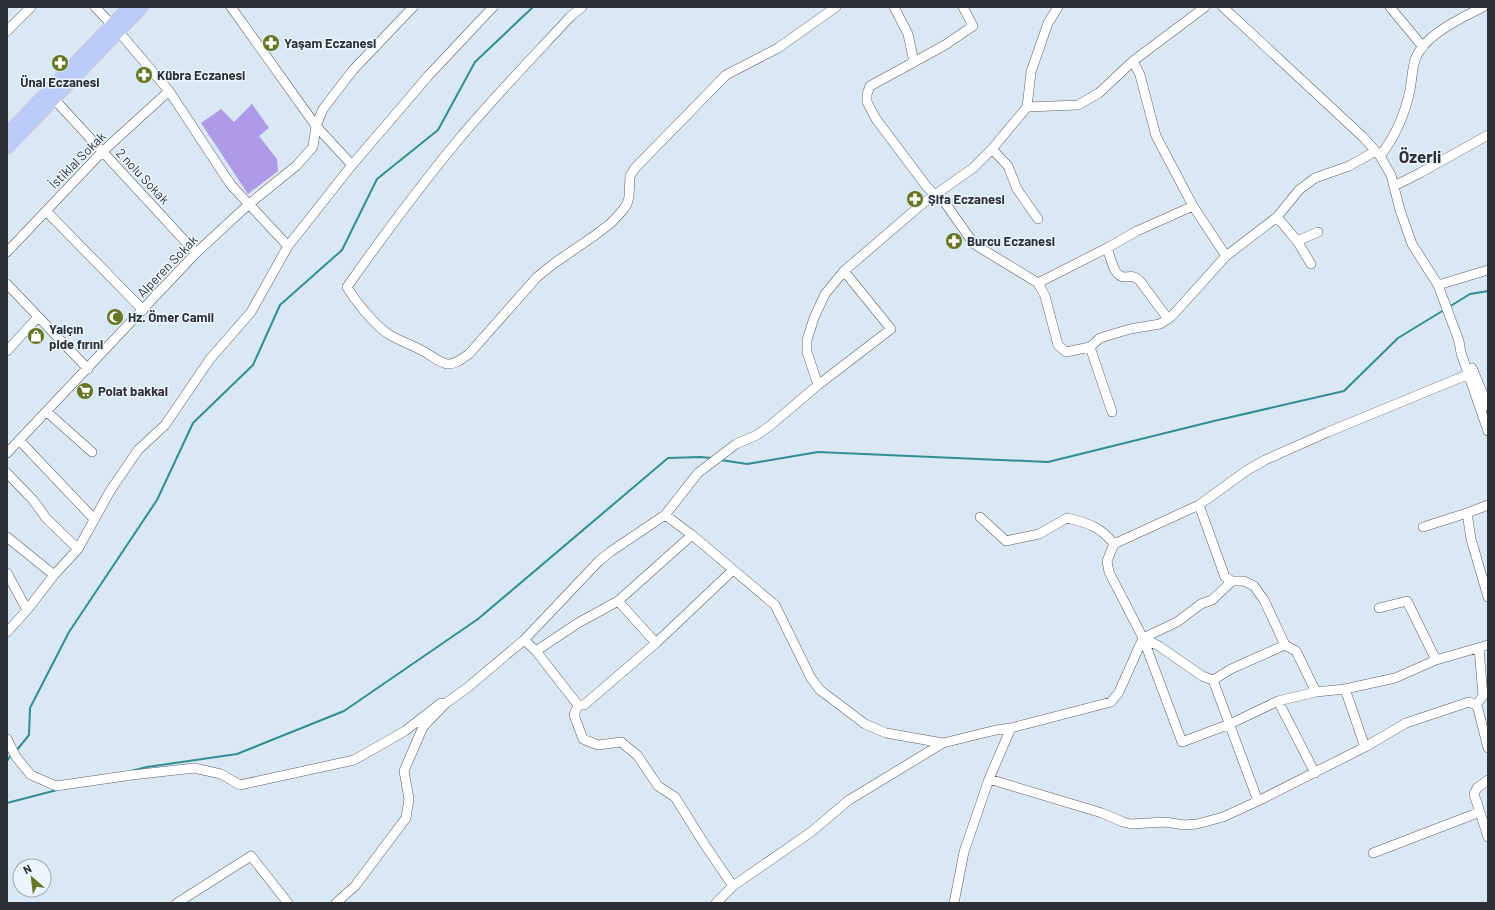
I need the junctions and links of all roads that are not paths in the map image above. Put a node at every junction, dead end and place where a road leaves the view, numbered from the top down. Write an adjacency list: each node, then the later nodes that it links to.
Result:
1 (31, 7): 18 (street)
2 (95, 7): 17 (street)
3 (129, 7): 17 (main road)
4 (142, 7): 17 (main road)
5 (231, 7): 25 (street)
6 (413, 7): 25 (street, Alperen Sokak)
7 (493, 7): 32 (street)
8 (582, 7): 9 (street)
9 (836, 7)
10 (894, 7): 21 (street)
11 (963, 7): 21 (street)
12 (1058, 7): 24 (street)
13 (1205, 7): 20 (street)
14 (1223, 7): 31 (street)
15 (1390, 7): 19 (street)
16 (1483, 7): 19 (street)
17 (115, 29): 22 (street); 23 (main road); 26 (main road)
18 (7, 31)
19 (1423, 47): 31 (street)
20 (1133, 61): 24 (street); 36 (street)
21 (914, 62): 34 (street)
22 (169, 91): 30 (street, İstiklal Sokak); 35 (street)
23 (54, 99): 28 (main road); 30 (street, 2 nolu Sokak)
24 (1027, 108): 29 (street)
25 (316, 126): 32 (street); 35 (street, Alperen Sokak)
26 (7, 134)
27 (1488, 135): 33 (street)
28 (7, 148)
29 (992, 149): 34 (street); 39 (street)
30 (102, 152): 37 (street, İstiklal Sokak); 45 (street, 2 nolu Sokak)
31 (1378, 153): 33 (street); 38 (street)
32 (352, 165): 42 (street)
33 (1394, 186): 52 (street)
34 (935, 195): 49 (street); 50 (street)
35 (249, 204): 42 (street); 45 (street, Alperen Sokak)
36 (1193, 206): 43 (street); 46 (street)
37 (46, 211): 44 (street, İstiklal Sokak); 53 (street)
38 (1277, 217): 41 (street); 46 (street)
39 (1038, 220)
40 (1318, 232): 41 (street)
41 (1297, 241): 47 (street)
42 (288, 246): 76 (street)
43 (1107, 248): 50 (street); 55 (street)
44 (7, 252)
45 (196, 254): 53 (street, Alperen Sokak)
46 (1226, 256): 55 (street)
47 (1311, 264)
48 (1488, 270): 52 (street)
49 (844, 271): 62 (street); 62 (street)
50 (1038, 283): 56 (street)
51 (7, 284): 54 (street)
52 (1438, 285): 59 (street)
53 (143, 310): 58 (street, Alperen Sokak)
54 (38, 317): 57 (street); 58 (street)
55 (1168, 319): 56 (street)
56 (1090, 347): 65 (street)
57 (7, 351)
58 (88, 369): 64 (street, Alperen Sokak)
59 (1471, 373): 61 (street); 71 (street)
60 (1488, 380): 61 (street)
61 (1475, 384): 63 (street); 66 (street)
62 (818, 385): 74 (street)
63 (1488, 406)
64 (47, 412): 67 (street, Alperen Sokak); 68 (street)
65 (1112, 412)
66 (1488, 431)
67 (19, 440): 69 (street, Alperen Sokak); 76 (street)
68 (92, 452)
69 (7, 453)
70 (7, 473): 81 (street)
71 (1199, 505): 80 (street); 85 (street)
72 (1488, 505): 73 (street)
73 (1467, 513): 77 (street); 86 (street)
74 (665, 515): 78 (street); 92 (street)
75 (980, 517): 80 (street)
76 (94, 519): 81 (street)
77 (1423, 527)
78 (692, 535): 82 (street); 87 (street)
79 (7, 537): 84 (street)
80 (1114, 544): 91 (street)
81 (78, 549): 84 (street)
82 (733, 570): 93 (street); 109 (street)
83 (7, 573): 89 (street)
84 (54, 575): 89 (street)
85 (1232, 581): 91 (street); 94 (street)
86 (1488, 597)
87 (618, 601): 93 (street); 97 (street)
88 (1379, 608): 98 (street)
89 (26, 610): 90 (street)
90 (7, 632)
91 (1143, 638): 99 (street); 106 (street); 107 (street)
92 (524, 640): 97 (street); 100 (street)
93 (656, 643): 104 (street)
94 (1284, 645): 99 (street); 102 (street)
95 (1488, 645): 96 (street)
96 (1479, 648): 98 (street); 105 (street)
97 (536, 651): 104 (street)
98 (1436, 660): 101 (street)
99 (1213, 680): 106 (street)
100 (474, 682): 108 (street); 122 (street)
101 (1345, 689): 102 (street); 110 (street)
102 (1316, 692): 103 (street)
103 (1278, 702): 106 (street); 112 (street)
104 (578, 705): 119 (street)
105 (1476, 705): 110 (street); 111 (street)
106 (1230, 724): 115 (street)
107 (1012, 728): 109 (street); 113 (street)
108 (7, 739)
109 (943, 743): 119 (street)
110 (1365, 747): 112 (street)
111 (1488, 748)
112 (1315, 773): 115 (street)
113 (988, 779): 115 (street); 124 (street)
114 (1488, 780): 116 (street)
115 (1258, 801)
116 (1480, 812): 117 (street); 118 (street)
117 (1488, 837)
118 (1373, 853)
119 (733, 886): 123 (street)
120 (177, 903): 121 (street)
121 (288, 903)
122 (336, 903)
123 (716, 903)
124 (954, 903)

